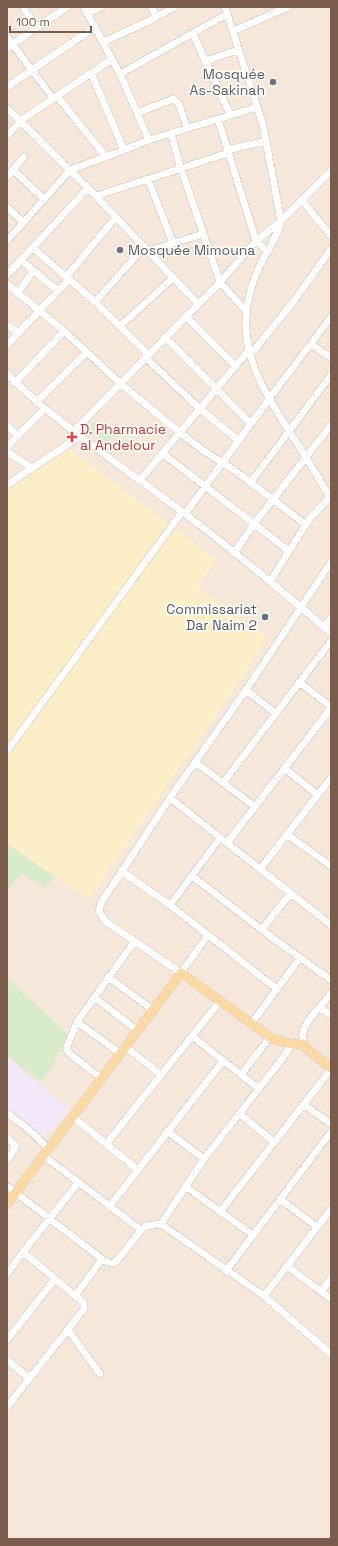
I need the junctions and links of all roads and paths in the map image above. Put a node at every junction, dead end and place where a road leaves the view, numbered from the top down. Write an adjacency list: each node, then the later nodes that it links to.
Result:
1 (23, 7): 11 (street)
2 (67, 7): 7 (street)
3 (101, 7): 8 (street)
4 (151, 7): 10 (street)
5 (175, 7): 10 (street)
6 (288, 7): 13 (street)
7 (58, 9): 11 (street)
8 (86, 10): 12 (street)
9 (226, 10): 13 (street); 14 (street)
10 (157, 17): 16 (street)
11 (37, 27): 17 (street)
12 (95, 27): 16 (street); 21 (street)
13 (234, 31): 18 (street)
14 (193, 34): 20 (street); 23 (street)
15 (7, 37): 17 (street)
16 (103, 42): 19 (street)
17 (10, 46): 21 (street)
18 (238, 50): 20 (street); 26 (street)
19 (112, 59): 22 (street); 23 (street)
20 (205, 61): 29 (street)
21 (32, 70): 24 (street); 25 (street)
22 (91, 73): 25 (street); 37 (street)
23 (120, 74): 28 (street)
24 (7, 86)
25 (55, 97): 31 (street); 40 (street)
26 (257, 107): 29 (street); 36 (street)
27 (7, 108): 31 (street)
28 (138, 113): 32 (street); 35 (street)
29 (230, 114): 30 (street)
30 (218, 119): 32 (street); 38 (street)
31 (20, 121): 34 (street); 43 (street)
32 (187, 128): 33 (street)
33 (171, 133): 35 (street); 41 (street)
34 (7, 136)
35 (149, 140): 37 (street)
36 (266, 141): 38 (street); 53 (street)
37 (124, 150): 40 (street)
38 (228, 152): 41 (street); 58 (street)
39 (24, 157): 42 (street)
40 (106, 157): 43 (street)
41 (181, 169): 46 (street); 55 (street)
42 (14, 170): 45 (street); 49 (street)
43 (70, 170): 47 (street); 49 (street)
44 (331, 171): 50 (street)
45 (7, 177)
46 (148, 179): 48 (street); 59 (street)
47 (88, 188): 48 (street); 60 (street)
48 (96, 196): 52 (street)
49 (44, 199): 54 (street)
50 (302, 200): 53 (street); 56 (street)
51 (7, 207): 54 (street)
52 (116, 218): 62 (street); 67 (street)
53 (281, 221): 58 (street); 63 (street)
54 (23, 222): 57 (street)
55 (203, 234): 59 (street); 69 (street)
56 (331, 236)
57 (7, 241)
58 (256, 241): 63 (street); 69 (street)
59 (173, 243): 62 (street)
60 (33, 248): 64 (street); 67 (street)
61 (331, 248): 87 (street)
62 (146, 249): 68 (street); 73 (street)
63 (268, 252): 76 (street)
64 (21, 260): 65 (street); 66 (street)
65 (33, 270): 71 (street); 72 (street)
66 (7, 275)
67 (68, 278): 71 (street); 73 (street)
68 (173, 278): 74 (street); 80 (street)
69 (220, 282): 74 (street); 76 (street)
70 (7, 284): 72 (street)
71 (58, 291): 75 (street)
72 (17, 294): 75 (street)
73 (95, 302): 80 (street)
74 (198, 304): 77 (street)
75 (40, 310): 81 (street); 82 (street)
76 (246, 311): 87 (street)
77 (186, 316): 83 (street); 90 (street)
78 (331, 317): 84 (street)
79 (7, 325): 82 (street)
80 (120, 326): 88 (street)
81 (64, 331): 86 (street); 93 (street)
82 (19, 333): 85 (street)
83 (165, 337): 88 (street); 95 (street)
84 (311, 344): 89 (street); 96 (street)
85 (7, 345)
86 (87, 352): 94 (street); 97 (street)
87 (249, 352): 90 (street); 96 (street)
88 (147, 355): 94 (street); 98 (street)
89 (331, 358)
90 (235, 366): 95 (street)
91 (7, 374): 93 (street)
92 (331, 375): 104 (street)
93 (16, 383): 97 (street)
94 (120, 383): 103 (street); 105 (street)
95 (216, 389): 98 (street); 100 (street)
96 (269, 399): 100 (street); 104 (street)
97 (36, 402): 99 (street)
98 (199, 408): 105 (street); 108 (street)
99 (44, 409): 103 (street); 106 (street)
100 (251, 424): 108 (street)
101 (7, 425): 106 (street)
102 (331, 425): 112 (street)
103 (72, 430): 107 (street)
104 (289, 430): 112 (street); 116 (street)
105 (179, 432): 111 (street); 113 (street)
106 (18, 436): 109 (street)
107 (80, 436): 114 (street); 115 (street)
108 (239, 441): 113 (street)
109 (7, 447)
110 (7, 452): 114 (street)
111 (162, 453): 115 (street); 118 (street)
112 (306, 458): 119 (street); 120 (street)
113 (223, 463): 116 (street); 118 (street)
114 (32, 468): 117 (street)
115 (140, 480): 121 (street)
116 (251, 482): 120 (street)
117 (7, 485)
118 (205, 487): 121 (street); 122 (street)
119 (331, 497): 123 (street)
120 (273, 500): 122 (street); 123 (street)
121 (184, 513): 125 (street); 137 (street)
122 (254, 524): 124 (street); 125 (street)
123 (305, 524): 124 (street)
124 (289, 551): 127 (street)
125 (234, 553): 127 (street)
126 (331, 562): 128 (street)
127 (270, 582): 128 (street)
128 (300, 608): 130 (street); 134 (street)
129 (331, 618): 130 (street)
130 (324, 627): 131 (street)
131 (331, 633)
132 (331, 641): 133 (street)
133 (299, 682): 135 (street); 136 (street)
134 (246, 690): 136 (street); 138 (street)
135 (331, 707): 139 (street)
136 (275, 713): 141 (street)
137 (7, 751)
138 (196, 762): 141 (street); 143 (street)
139 (284, 768): 142 (street); 144 (street)
140 (331, 778): 142 (street)
141 (223, 783): 144 (street)
142 (318, 795): 145 (street)
143 (170, 798): 146 (street); 151 (street)
144 (254, 806): 147 (street)
145 (288, 835): 149 (street); 150 (street)
146 (220, 838): 147 (street); 152 (street)
147 (227, 843): 150 (street)
148 (331, 856): 149 (street)
149 (329, 864)
150 (260, 870): 153 (street)
151 (121, 871): 154 (street); 158 (street)
152 (192, 876): 154 (street); 156 (street)
153 (290, 893): 155 (street); 156 (street)
154 (170, 905): 157 (street)
155 (331, 924)
156 (262, 929): 159 (street)
157 (208, 935): 160 (street); 163 (street)
158 (134, 942): 160 (street); 161 (street)
159 (300, 958): 162 (street); 163 (street)
160 (181, 974): 166 (main road); 168 (main road)
161 (108, 977): 165 (street); 168 (street)
162 (331, 980)
163 (277, 988): 171 (street)
164 (331, 993): 167 (street)
165 (94, 997): 170 (street); 172 (street)
166 (220, 1001): 171 (main road); 173 (street)
167 (320, 1008): 169 (street); 176 (street)
168 (153, 1010): 172 (main road)
169 (331, 1015)
170 (77, 1022): 177 (street); 182 (street)
171 (251, 1024): 174 (main road)
172 (138, 1031): 177 (main road)
173 (192, 1036): 178 (street); 180 (street)
174 (270, 1037): 175 (main road); 181 (street)
175 (292, 1044): 176 (main road); 183 (street)
176 (304, 1044): 179 (main road)
177 (123, 1050): 180 (street); 182 (main road)
178 (222, 1060): 181 (street); 189 (street)
179 (331, 1069): 184 (street)
180 (161, 1075): 193 (street)
181 (241, 1075): 183 (street)
182 (102, 1079): 187 (main road)
183 (259, 1089): 186 (street)
184 (303, 1104): 188 (street); 192 (street)
185 (7, 1113): 194 (street)
186 (240, 1114): 192 (street); 195 (street)
187 (73, 1117): 193 (street); 194 (main road)
188 (331, 1124)
189 (167, 1132): 195 (street); 197 (street)
190 (331, 1132): 202 (street)
191 (7, 1137): 196 (street)
192 (274, 1142): 206 (street)
193 (106, 1144): 197 (street)
194 (46, 1153): 198 (street); 201 (main road)
195 (204, 1159): 200 (street)
196 (7, 1160)
197 (138, 1170): 204 (street)
198 (78, 1183): 204 (street); 207 (street)
199 (7, 1186): 201 (street)
200 (186, 1187): 206 (street); 208 (street)
201 (16, 1192): 203 (main road); 207 (street)
202 (280, 1199): 209 (street); 211 (street)
203 (7, 1204)
204 (109, 1207): 210 (street)
205 (331, 1208): 209 (street)
206 (220, 1212): 211 (street)
207 (49, 1219): 212 (street); 213 (street)
208 (161, 1224): 210 (street); 215 (street)
209 (317, 1227): 214 (street)
210 (141, 1230): 213 (street)
211 (253, 1235): 215 (street)
212 (23, 1252): 216 (street); 218 (street)
213 (102, 1259): 220 (street)
214 (287, 1266): 219 (street); 221 (street)
215 (226, 1270): 221 (street)
216 (7, 1274)
217 (331, 1278): 219 (street)
218 (54, 1279): 220 (street); 224 (street)
219 (322, 1291): 222 (street)
220 (75, 1296): 223 (street)
221 (264, 1296): 225 (street)
222 (331, 1299)
223 (68, 1330): 227 (street); 228 (street)
224 (7, 1340)
225 (330, 1351)
226 (7, 1360): 228 (street)
227 (100, 1374)
228 (29, 1378): 229 (street)
229 (7, 1407)

